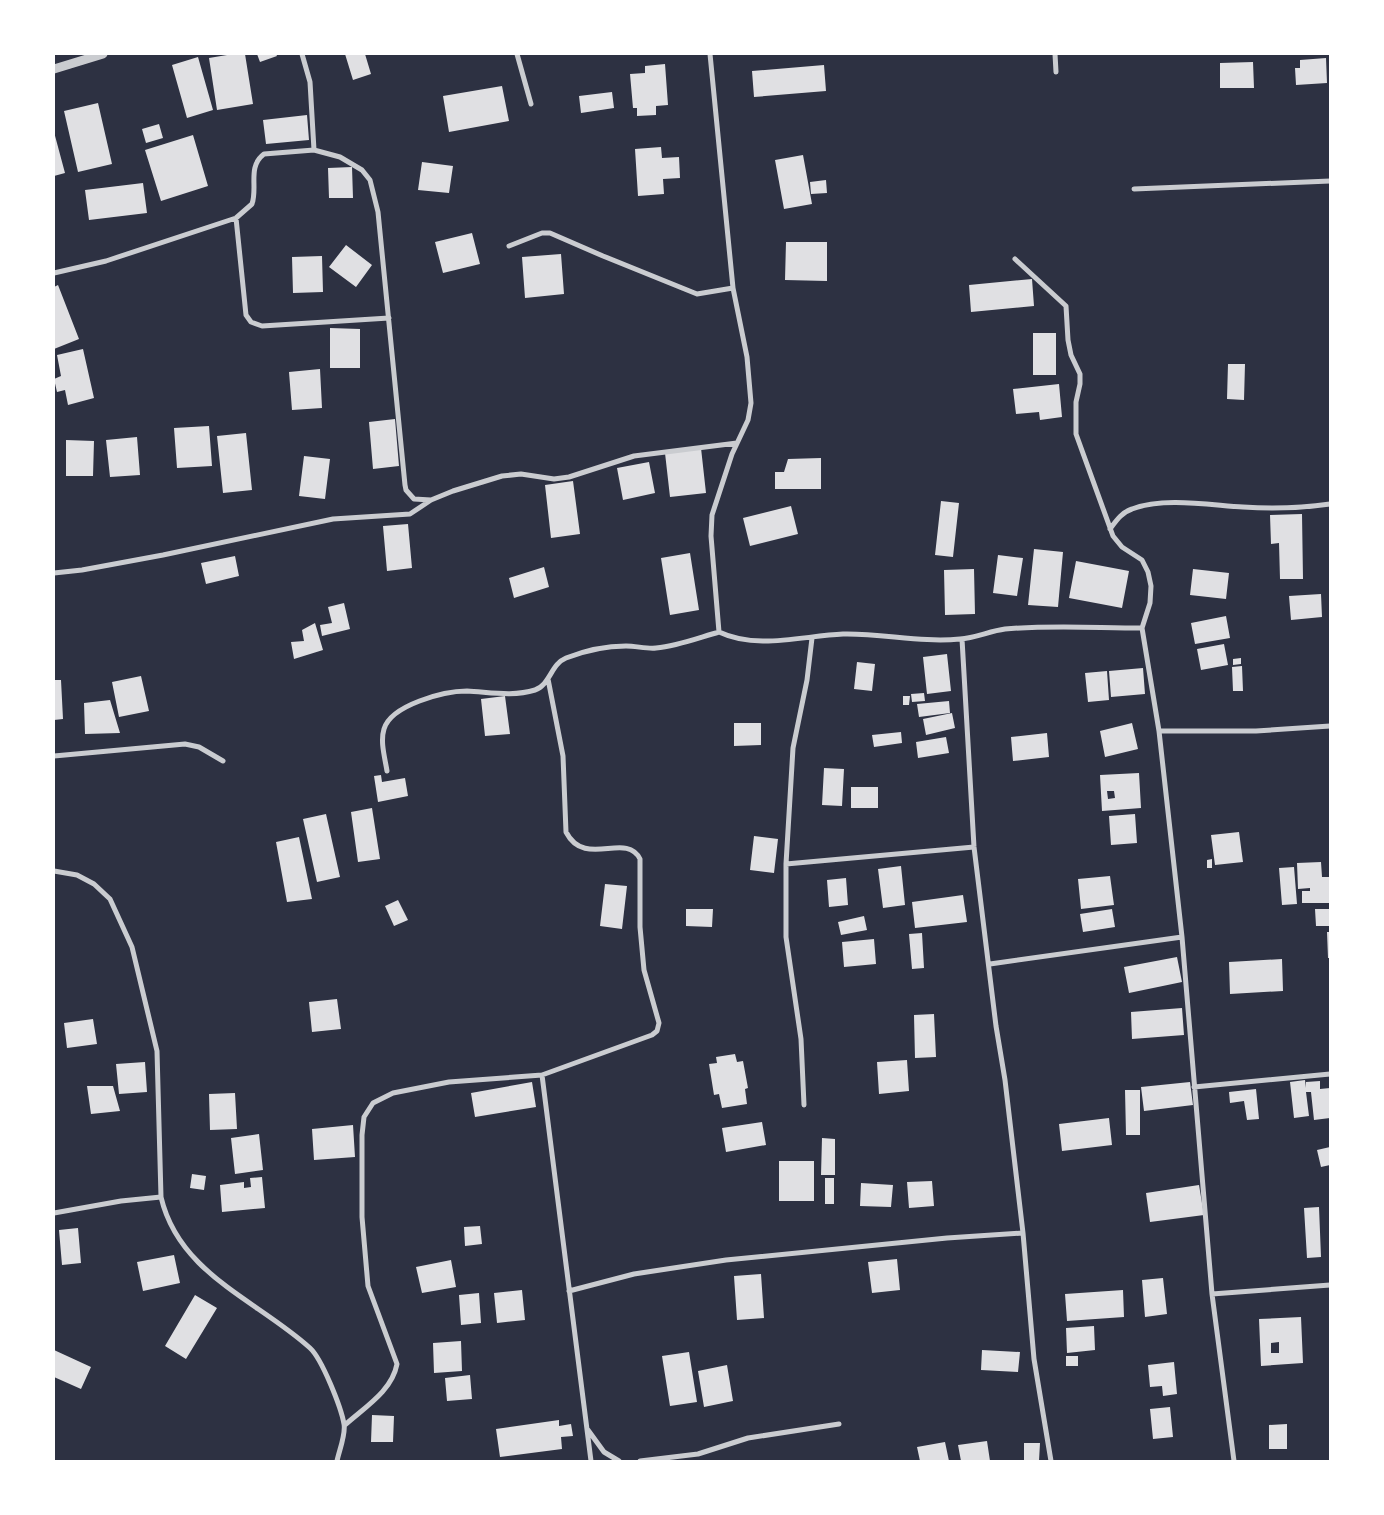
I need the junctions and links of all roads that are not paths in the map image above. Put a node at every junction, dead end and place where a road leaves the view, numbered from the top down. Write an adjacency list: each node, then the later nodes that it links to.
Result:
1 (103, 54): 6 (street)
2 (302, 54): 9 (street)
3 (516, 54): 8 (street)
4 (710, 54): 16 (street)
5 (1054, 54): 7 (street)
6 (54, 70)
7 (1056, 72)
8 (531, 104)
9 (314, 150): 12 (street); 17 (street)
10 (1330, 181): 11 (street)
11 (1134, 189)
12 (236, 218): 15 (street); 17 (street)
13 (509, 246): 16 (street)
14 (1015, 259): 21 (street)
15 (54, 273)
16 (733, 288): 18 (street)
17 (389, 318): 19 (street)
18 (737, 443): 19 (street); 24 (street)
19 (431, 500): 22 (street)
20 (1330, 504): 21 (street)
21 (1110, 529): 23 (street)
22 (54, 573)
23 (1142, 628): 26 (street); 29 (street)
24 (719, 632): 25 (street); 27 (street)
25 (812, 638): 26 (street); 34 (street)
26 (962, 639): 33 (street)
27 (548, 679): 32 (street); 39 (street)
28 (1330, 726): 29 (street)
29 (1159, 731): 36 (street)
30 (54, 756): 31 (street)
31 (223, 761)
32 (387, 771)
33 (974, 847): 34 (street); 37 (street)
34 (786, 864): 41 (street)
35 (54, 871): 42 (street)
36 (1182, 937): 37 (street); 40 (street)
37 (990, 964): 44 (street)
38 (1330, 1074): 40 (street)
39 (542, 1075): 46 (street); 49 (street)
40 (1194, 1087): 47 (street)
41 (804, 1106)
42 (161, 1197): 43 (street); 49 (street)
43 (54, 1213)
44 (1023, 1233): 46 (street); 55 (street)
45 (1330, 1285): 47 (street)
46 (569, 1290): 50 (street)
47 (1212, 1294): 56 (street)
48 (839, 1424): 54 (street)
49 (345, 1425): 51 (street)
50 (588, 1430): 52 (street); 53 (street)
51 (337, 1461)
52 (591, 1461)
53 (619, 1461)
54 (640, 1461)
55 (1051, 1461)
56 (1234, 1461)

